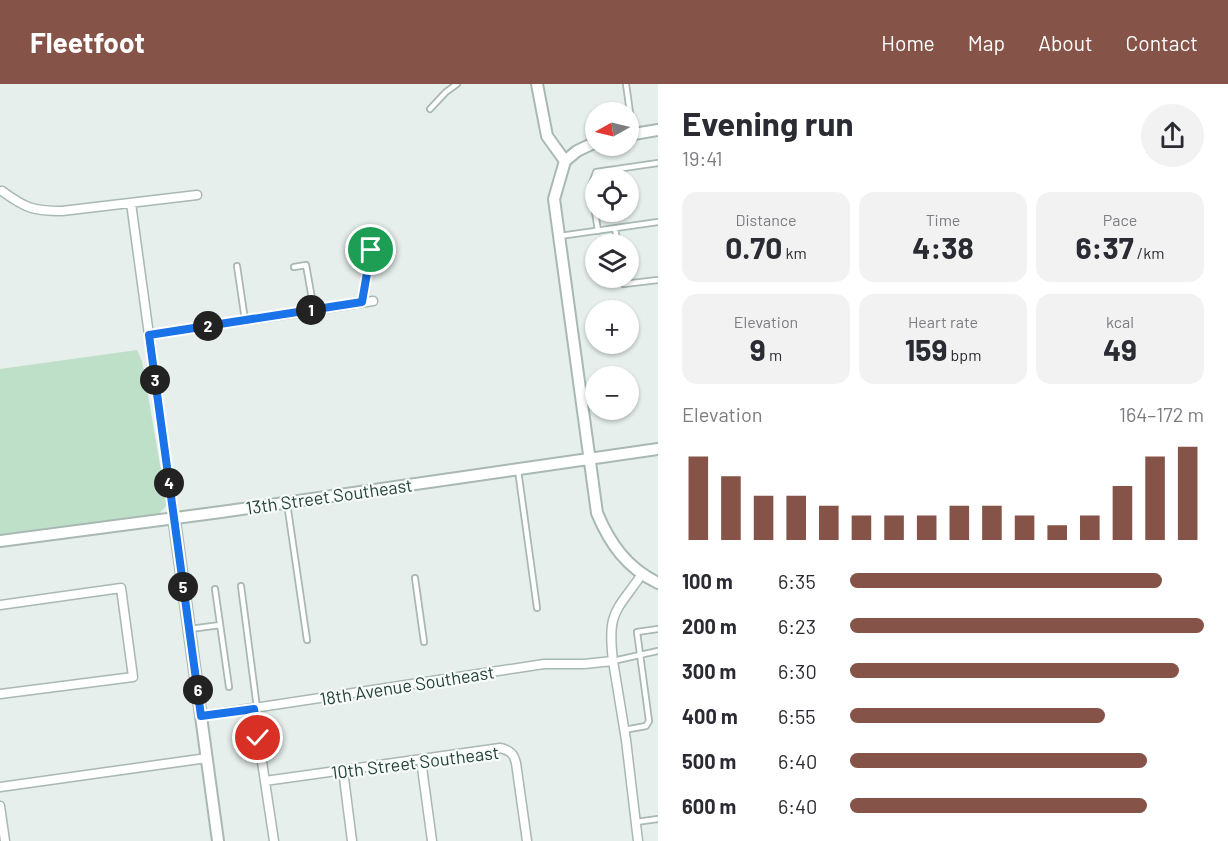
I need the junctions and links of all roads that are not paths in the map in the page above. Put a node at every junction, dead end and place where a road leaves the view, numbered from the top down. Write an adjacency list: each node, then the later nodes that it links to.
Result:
1 (457, 84): 5 (lane)
2 (537, 84): 9 (street)
3 (626, 84): 4 (lane)
4 (628, 102)
5 (430, 109)
6 (658, 130): 7 (street)
7 (639, 133)
8 (585, 147): 9 (street)
9 (565, 161): 18 (street)
10 (658, 163): 16 (lane)
11 (2, 191): 13 (street)
12 (197, 195): 13 (street)
13 (131, 203): 28 (street)
14 (658, 222): 15 (lane)
15 (615, 229): 16 (lane); 17 (lane)
16 (598, 231): 18 (lane)
17 (616, 234)
18 (558, 236): 30 (street)
19 (360, 244): 25 (street)
20 (237, 266): 27 (lane)
21 (294, 267): 26 (lane)
22 (658, 280): 23 (lane)
23 (639, 282)
24 (373, 301): 25 (street)
25 (362, 302): 26 (street)
26 (314, 310): 27 (street)
27 (245, 320): 28 (street)
28 (149, 335): 33 (street)
29 (658, 449): 30 (street, 13th Street Southeast)
30 (589, 459): 31 (street, 13th Street Southeast); 35 (street)
31 (518, 470): 32 (street, 13th Street Southeast); 41 (lane)
32 (287, 502): 33 (street, 13th Street Southeast); 45 (lane)
33 (174, 518): 34 (street, 13th Street Southeast); 43 (street)
34 (0, 541)
35 (642, 574): 37 (street); 49 (street)
36 (415, 578): 46 (lane)
37 (658, 583)
38 (241, 586): 52 (lane)
39 (215, 589): 42 (lane)
40 (0, 605): 51 (street)
41 (537, 608)
42 (220, 625): 43 (lane); 50 (lane)
43 (189, 629): 53 (street)
44 (658, 629): 48 (lane)
45 (307, 640)
46 (424, 642)
47 (658, 651): 48 (lane)
48 (640, 654): 49 (lane); 54 (lane)
49 (613, 661): 52 (street, 18th Avenue Southeast); 54 (street)
50 (229, 687)
51 (0, 694)
52 (256, 708): 53 (street, 18th Avenue Southeast); 58 (street)
53 (201, 716): 55 (street)
54 (624, 730): 62 (street)
55 (207, 758): 59 (street); 64 (street)
56 (421, 760): 57 (street, 10th Street Southeast); 67 (street); 68 (street, 10th Street Southeast)
57 (343, 770): 58 (street, 10th Street Southeast); 66 (street)
58 (265, 781): 65 (street)
59 (0, 787)
60 (0, 806): 63 (street)
61 (658, 819): 62 (lane)
62 (636, 822): 69 (street)
63 (4, 841)
64 (218, 841)
65 (274, 841)
66 (352, 841)
67 (432, 841)
68 (527, 841)
69 (638, 841)

